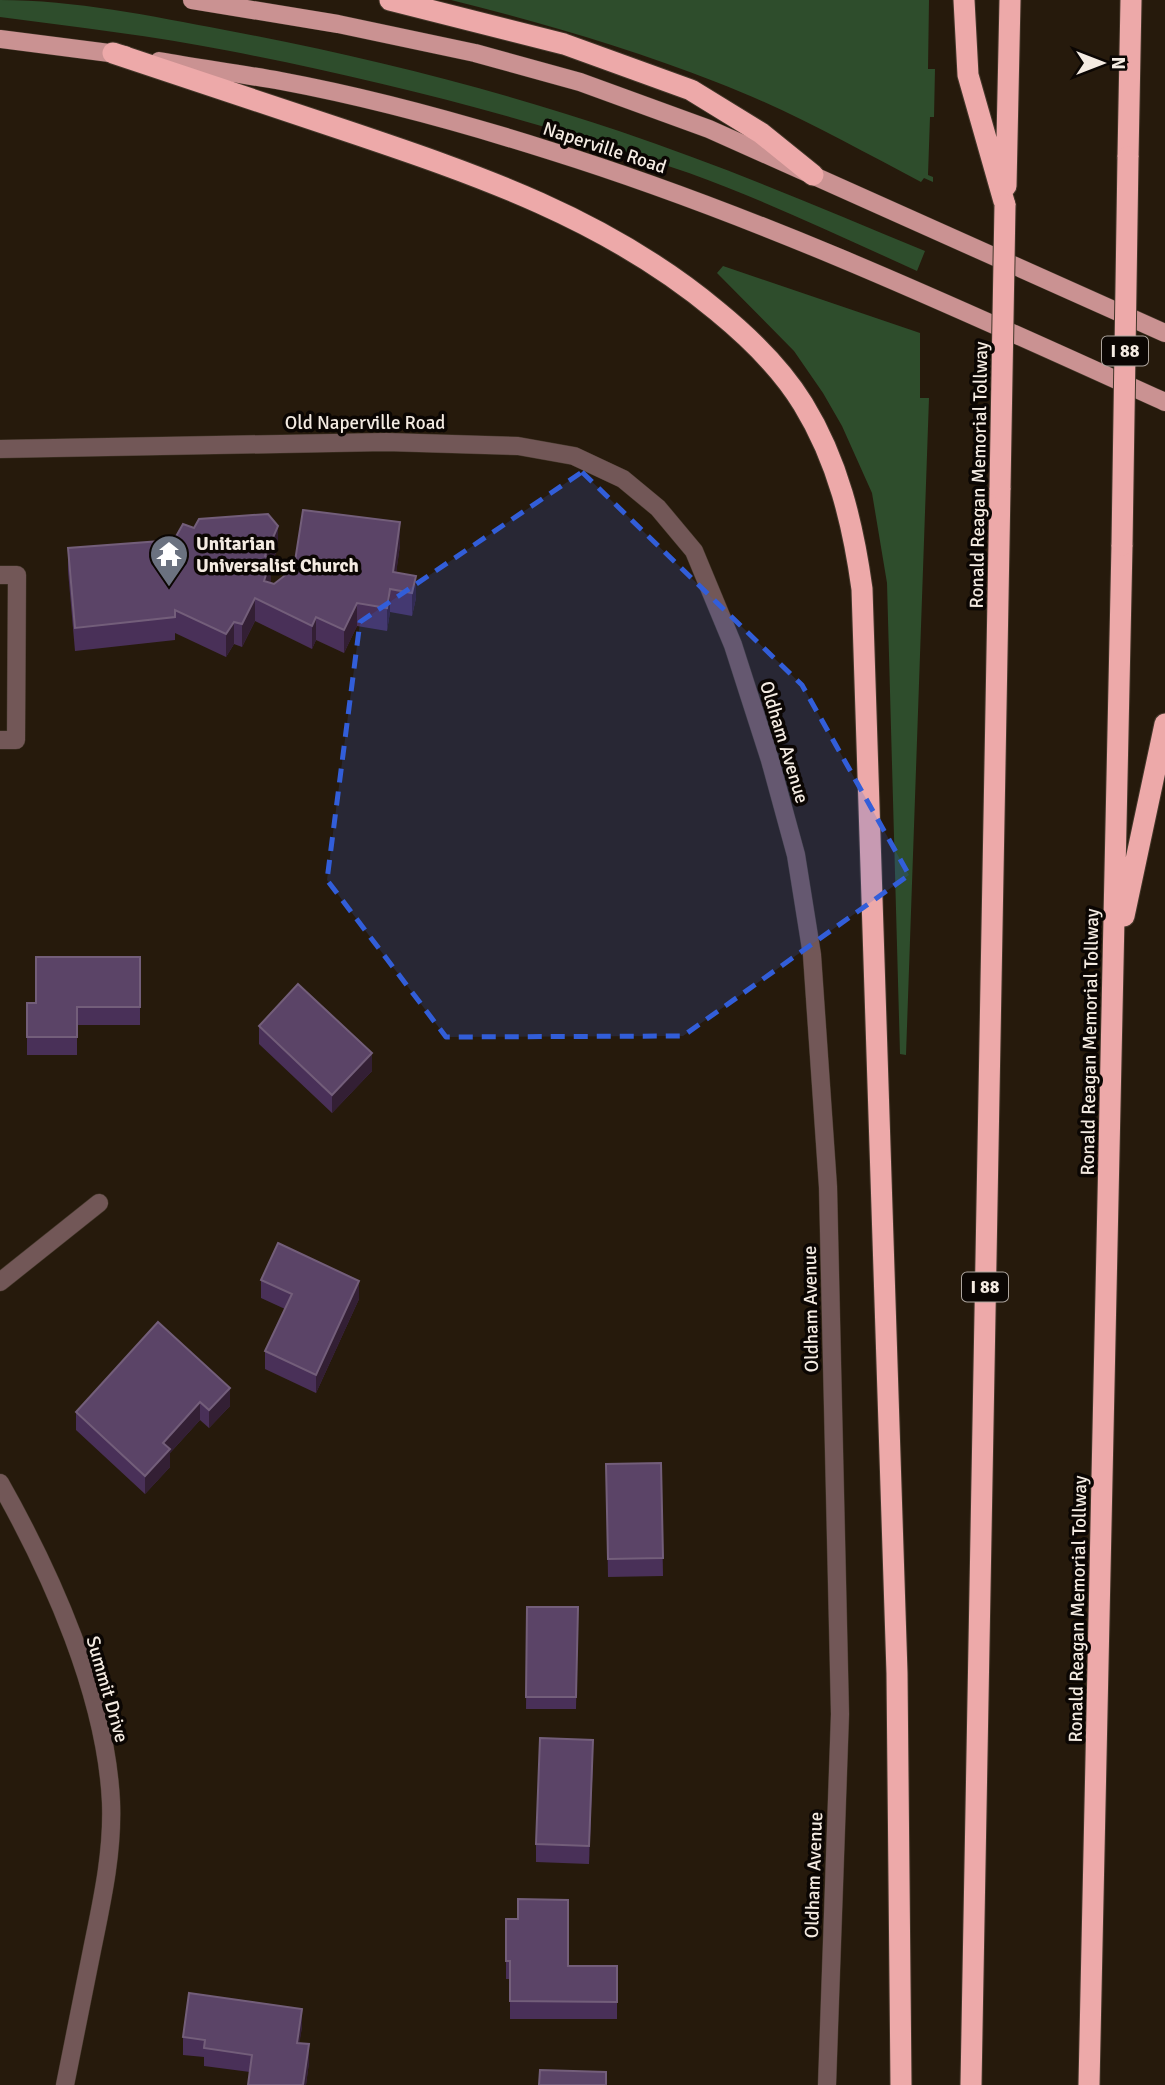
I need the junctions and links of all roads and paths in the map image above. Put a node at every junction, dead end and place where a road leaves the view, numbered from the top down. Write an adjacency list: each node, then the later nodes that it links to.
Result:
1 (192, 0): 8 (main road)
2 (390, 0): 8 (highway)
3 (964, 0): 9 (highway)
4 (1010, 0): 9 (highway, Ronald Reagan Memorial Tollway / I 88)
5 (1131, 0): 17 (highway, Ronald Reagan Memorial Tollway / I 88, bridge)
6 (0, 39): 7 (main road, Naperville Road)
7 (113, 53): 11 (main road, Naperville Road); 23 (highway)
8 (813, 175): 10 (main road)
9 (1005, 205): 24 (highway, Ronald Reagan Memorial Tollway / I 88, bridge)
10 (1165, 333)
11 (1165, 402)
12 (0, 449): 13 (street, Old Naperville Road)
13 (694, 551): 22 (street, Oldham Avenue)
14 (0, 575): 16 (street)
15 (1165, 724): 17 (highway)
16 (0, 740)
17 (1114, 963): 25 (highway, Ronald Reagan Memorial Tollway / I 88)
18 (99, 1203): 19 (street)
19 (0, 1282)
20 (0, 1483): 21 (street, Summit Drive)
21 (65, 2085)
22 (827, 2085)
23 (901, 2085)
24 (971, 2085)
25 (1089, 2085)

